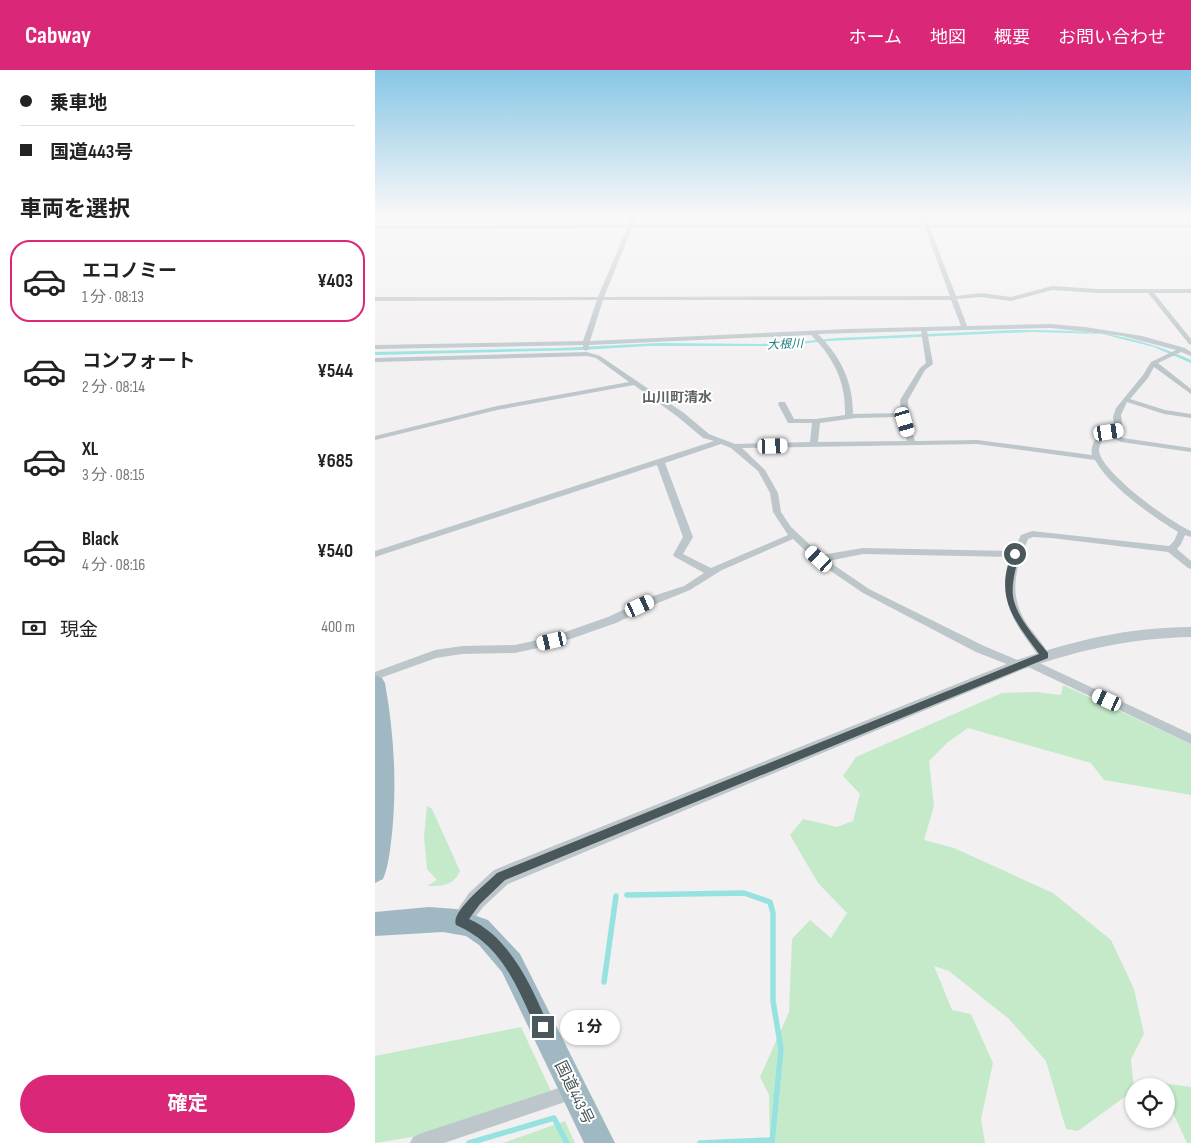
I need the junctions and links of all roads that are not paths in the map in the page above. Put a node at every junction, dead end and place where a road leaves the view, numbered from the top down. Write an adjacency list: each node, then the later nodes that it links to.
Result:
1 (614, 266): 7 (street)
2 (941, 266): 5 (street)
3 (1150, 290): 4 (street); 5 (street); 12 (street)
4 (1191, 291)
5 (953, 298): 7 (street); 8 (street)
6 (375, 299): 7 (street)
7 (601, 299): 11 (street)
8 (965, 329): 9 (street); 14 (street)
9 (924, 331): 10 (street); 23 (street)
10 (813, 333): 11 (street); 25 (street)
11 (586, 344): 13 (street); 15 (street)
12 (1191, 345): 14 (street)
13 (375, 347)
14 (1181, 349): 16 (street); 18 (street)
15 (587, 354): 17 (street); 19 (street)
16 (1191, 354)
17 (375, 360)
18 (1153, 363): 20 (street); 21 (street)
19 (635, 383): 28 (street); 29 (street)
20 (1191, 392)
21 (1127, 400): 24 (street); 27 (street)
22 (782, 404): 26 (street)
23 (905, 415): 25 (street); 30 (street)
24 (1191, 416)
25 (849, 417): 26 (street)
26 (817, 421): 31 (street)
27 (1109, 432): 33 (street); 34 (street)
28 (375, 438)
29 (720, 442): 32 (street); 35 (street)
30 (911, 442): 31 (street); 34 (street)
31 (814, 444): 32 (street)
32 (734, 446): 37 (street)
33 (1191, 450)
34 (1098, 458): 36 (street)
35 (660, 461): 39 (street); 43 (street)
36 (1186, 533): 38 (street)
37 (793, 536): 41 (street); 43 (street)
38 (1171, 549): 40 (street); 42 (street)
39 (375, 554)
40 (1015, 554): 41 (street); 45 (street)
41 (819, 559): 46 (street)
42 (1191, 566)
43 (711, 573): 47 (street)
44 (1191, 632): 45 (street)
45 (1045, 656): 46 (street)
46 (1023, 664): 49 (street); 51 (street)
47 (375, 676)
48 (375, 683): 50 (highway)
49 (1191, 739)
50 (375, 871)
51 (460, 921): 52 (highway, 国道443号); 53 (highway, 国道443号)
52 (375, 924)
53 (575, 1091): 54 (street); 55 (highway, 国道443号)
54 (419, 1143)
55 (600, 1143)

